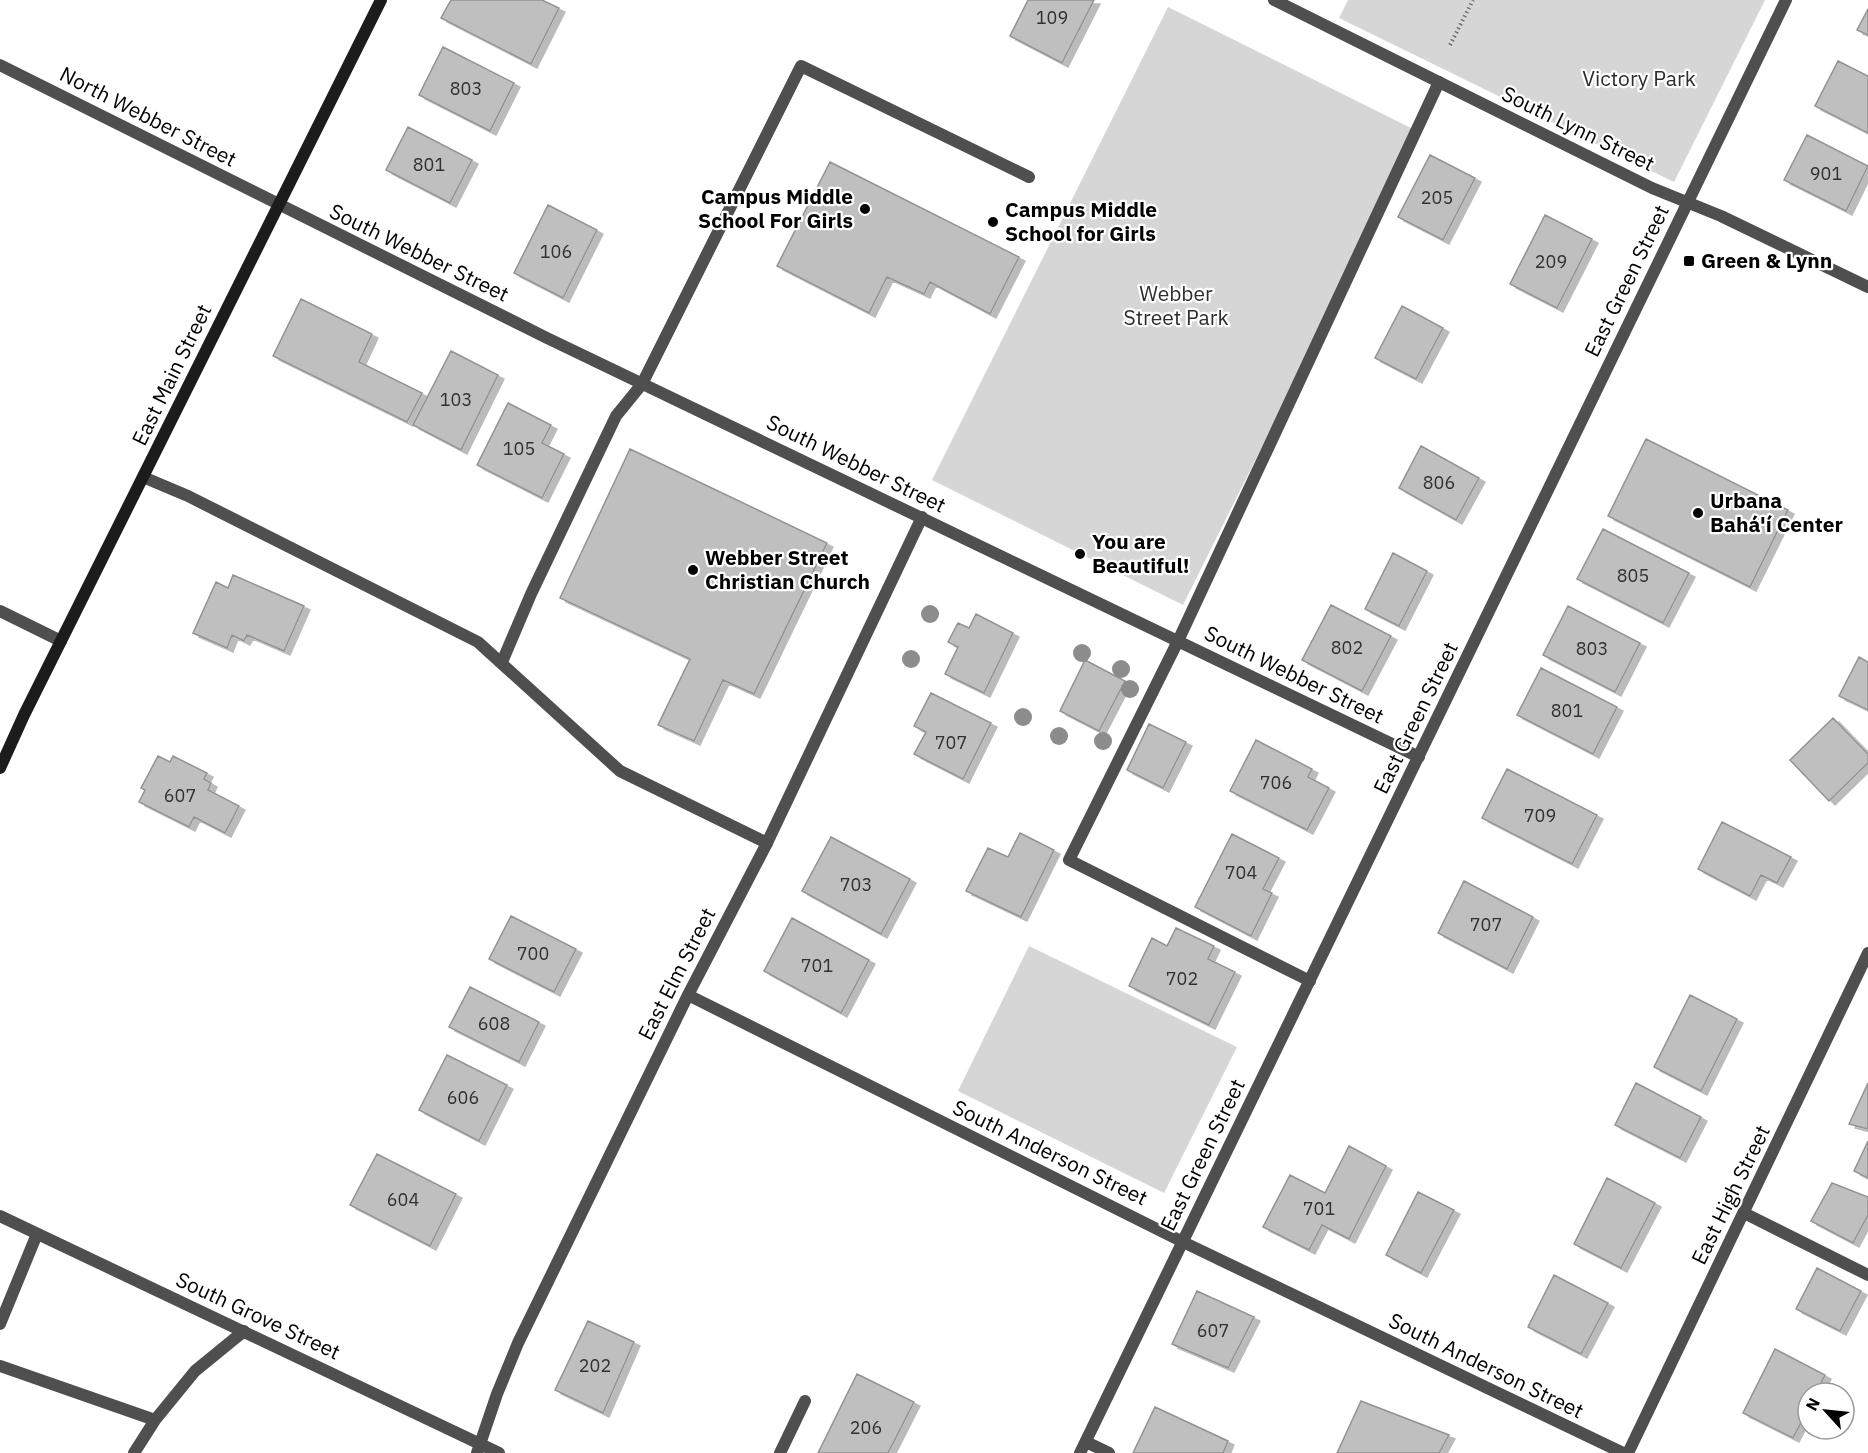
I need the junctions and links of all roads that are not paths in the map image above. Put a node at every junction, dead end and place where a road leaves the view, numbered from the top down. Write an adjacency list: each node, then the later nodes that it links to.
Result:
1 (381, 0): 8 (main road, East Main Street)
2 (1274, 0): 5 (street, South Lynn Street)
3 (1786, 0): 7 (street, East Green Street)
4 (0, 65): 8 (street, North Webber Street)
5 (1439, 82): 7 (street, South Lynn Street); 15 (street)
6 (1029, 177): 10 (street)
7 (1687, 201): 9 (street, South Lynn Street); 17 (street, East Green Street)
8 (278, 204): 10 (street, South Webber Street); 11 (main road, East Main Street)
9 (1868, 287)
10 (642, 384): 12 (street, South Webber Street); 16 (street)
11 (143, 477): 14 (main road, East Main Street); 16 (street)
12 (922, 517): 15 (street, South Webber Street); 19 (street, East Elm Street)
13 (0, 611): 14 (street)
14 (61, 641): 18 (main road, East Main Street)
15 (1178, 641): 17 (street, South Webber Street); 22 (street)
16 (502, 662): 19 (street)
17 (1419, 757): 22 (street, East Green Street)
18 (0, 768)
19 (766, 843): 23 (street, East Elm Street)
20 (1868, 953): 21 (street, East High Street)
21 (1864, 973): 24 (street, East High Street)
22 (1310, 981): 27 (street, East Green Street)
23 (688, 995): 27 (street, South Anderson Street); 35 (street, East Elm Street)
24 (1744, 1213): 28 (street); 41 (street, East High Street)
25 (0, 1216): 26 (street, South Grove Street)
26 (37, 1234): 29 (street); 30 (street, South Grove Street)
27 (1183, 1242): 34 (street, East Green Street); 40 (street, South Anderson Street)
28 (1868, 1275)
29 (0, 1324)
30 (244, 1331): 33 (street); 35 (street, South Grove Street)
31 (0, 1366): 33 (street)
32 (805, 1401): 38 (street)
33 (155, 1420): 36 (street)
34 (1083, 1448): 39 (street)
35 (479, 1449): 37 (street, South Grove Street)
36 (134, 1453)
37 (499, 1453)
38 (780, 1453)
39 (1109, 1453)
40 (1623, 1453)
41 (1628, 1453)

